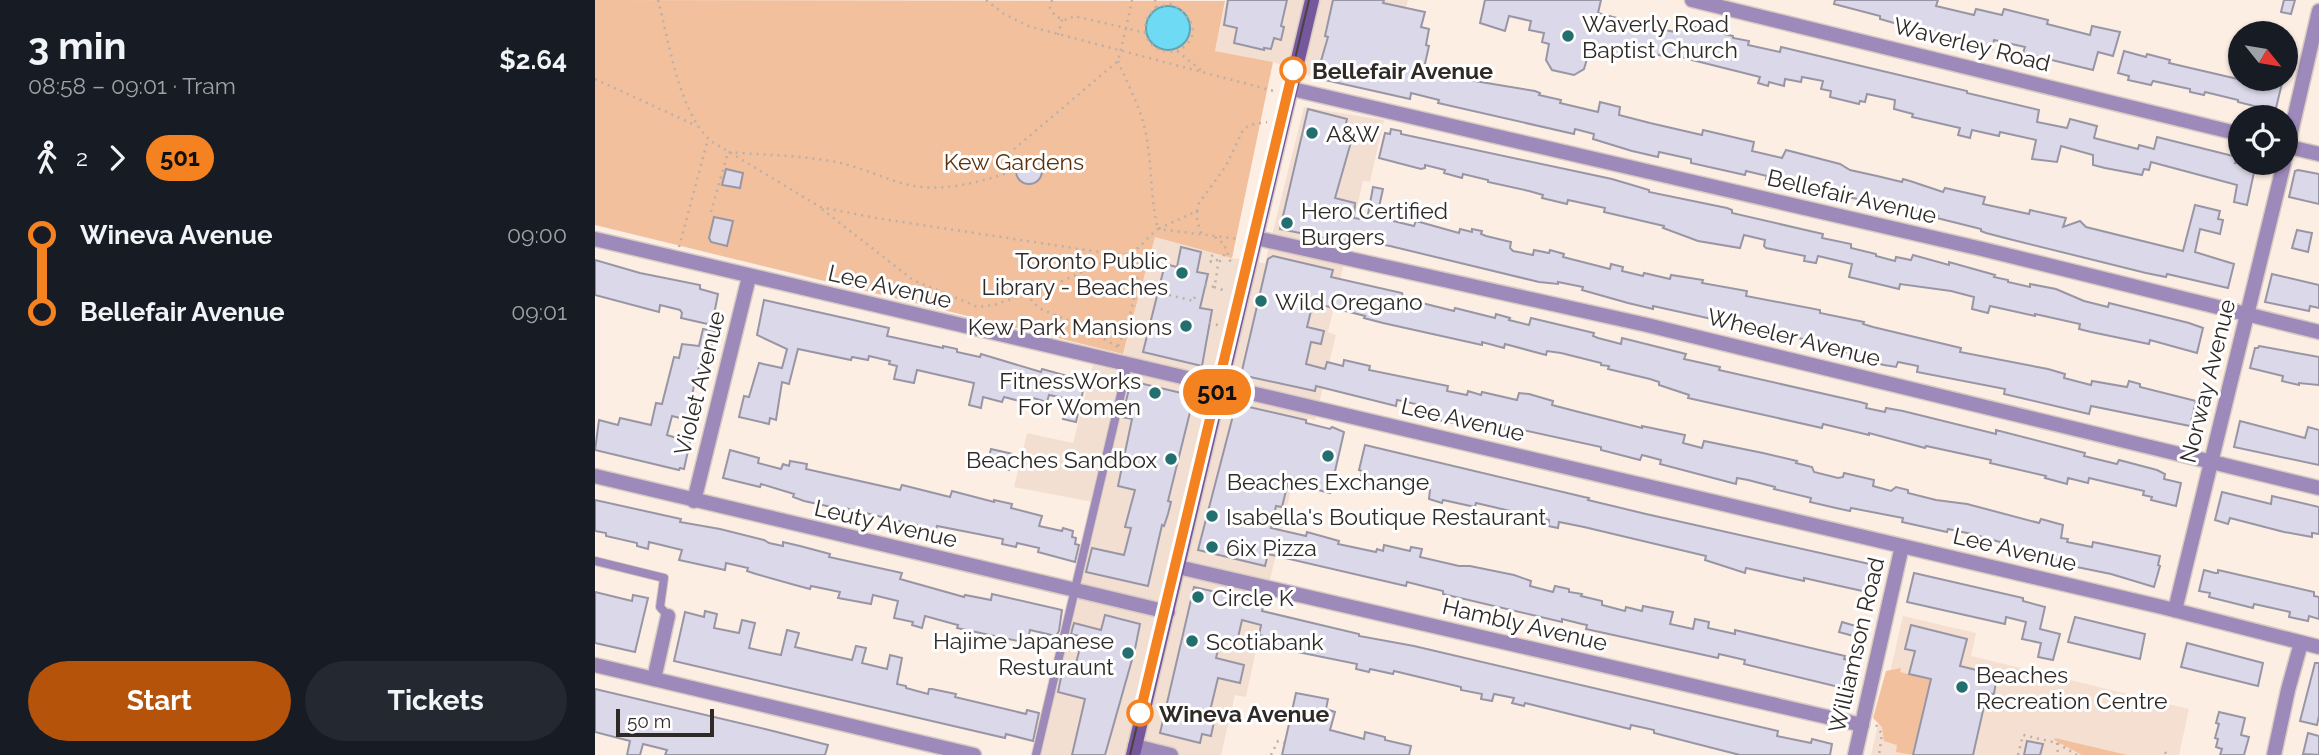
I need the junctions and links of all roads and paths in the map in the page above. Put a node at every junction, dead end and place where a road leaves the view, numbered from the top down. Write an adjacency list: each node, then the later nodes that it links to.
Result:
1 (658, 0): 23 (path)
2 (986, 0): 13 (path)
3 (1052, 0): 10 (path)
4 (1132, 0): 11 (path)
5 (1155, 0): 8 (path)
6 (1313, 0): 19 (main road)
7 (1692, 0): 24 (street, Waverley Road)
8 (1156, 7): 12 (path); 14 (path)
9 (2319, 11): 21 (street, Norway Avenue)
10 (1062, 19): 11 (path); 13 (path)
11 (1126, 28): 12 (path); 15 (path)
12 (1145, 33): 14 (path)
13 (1058, 35): 15 (path)
14 (1177, 51): 17 (path)
15 (1121, 52): 16 (path); 17 (path)
16 (1118, 61): 26 (path); 33 (path)
17 (1202, 71): 20 (path)
18 (595, 79): 23 (path)
19 (1291, 89): 36 (main road); 55 (street, Bellefair Avenue)
20 (1274, 91)
21 (2297, 105)
22 (1267, 122): 31 (path)
23 (697, 126): 25 (path)
24 (2228, 131)
25 (708, 139): 26 (path); 39 (path)
26 (728, 152): 30 (path); 32 (path)
27 (2298, 153): 28 (street)
28 (2319, 154)
29 (2281, 175): 55 (street, Norway Avenue)
30 (820, 207): 42 (path); 52 (path)
31 (1196, 211): 33 (path); 34 (path)
32 (711, 212)
33 (1158, 229): 34 (path); 40 (path)
34 (1202, 235): 35 (path)
35 (1214, 236): 38 (path); 41 (path)
36 (1256, 238): 61 (main road); 62 (street, Wheeler Avenue)
37 (595, 239): 46 (street, Lee Avenue)
38 (1239, 239)
39 (679, 250)
40 (1136, 251): 42 (path); 48 (path)
41 (1227, 252): 44 (path); 45 (path)
42 (1119, 255): 52 (path)
43 (1213, 255): 44 (path)
44 (1220, 259): 49 (path)
45 (1232, 266)
46 (749, 277): 60 (street, Lee Avenue); 65 (street, Violet Avenue)
47 (1205, 285): 49 (path)
48 (1135, 287): 53 (path); 59 (path)
49 (1214, 287): 51 (path)
50 (1168, 289): 53 (path)
51 (1226, 290)
52 (1026, 294): 59 (path)
53 (1167, 294): 54 (path)
54 (1195, 295)
55 (2247, 314): 58 (street, Bellefair Avenue); 62 (street, Norway Avenue)
56 (1209, 323): 57 (path)
57 (1218, 326)
58 (2319, 332)
59 (1118, 347): 60 (path)
60 (1122, 358): 61 (street, Lee Avenue); 69 (lane)
61 (1222, 386): 66 (street, Lee Avenue); 68 (main road)
62 (2211, 461): 64 (street, Wheeler Avenue); 70 (street, Norway Avenue)
63 (595, 476): 65 (street, Leuty Avenue)
64 (2319, 488)
65 (694, 501): 69 (street, Leuty Avenue)
66 (1902, 546): 70 (street, Lee Avenue); 77 (street, Williamson Road)
67 (595, 561): 72 (lane)
68 (1178, 567): 71 (main road); 77 (street, Hambly Avenue)
69 (1076, 591): 71 (street, Leuty Avenue); 82 (lane)
70 (2175, 610): 73 (street, Lee Avenue)
71 (1168, 612): 80 (main road)
72 (668, 616): 76 (street)
73 (2301, 643): 74 (street, Lee Avenue); 90 (street)
74 (2319, 647)
75 (595, 665): 76 (street)
76 (654, 679): 81 (street)
77 (1866, 723): 85 (street, Williamson Road); 86 (path)
78 (1285, 743): 84 (path)
79 (2057, 743): 87 (path); 88 (path); 89 (path)
80 (1134, 750): 83 (street)
81 (974, 755)
82 (1037, 755)
83 (1171, 755)
84 (1271, 755)
85 (1855, 755)
86 (1879, 755)
87 (2018, 755)
88 (2058, 755)
89 (2077, 755)
90 (2274, 755)

